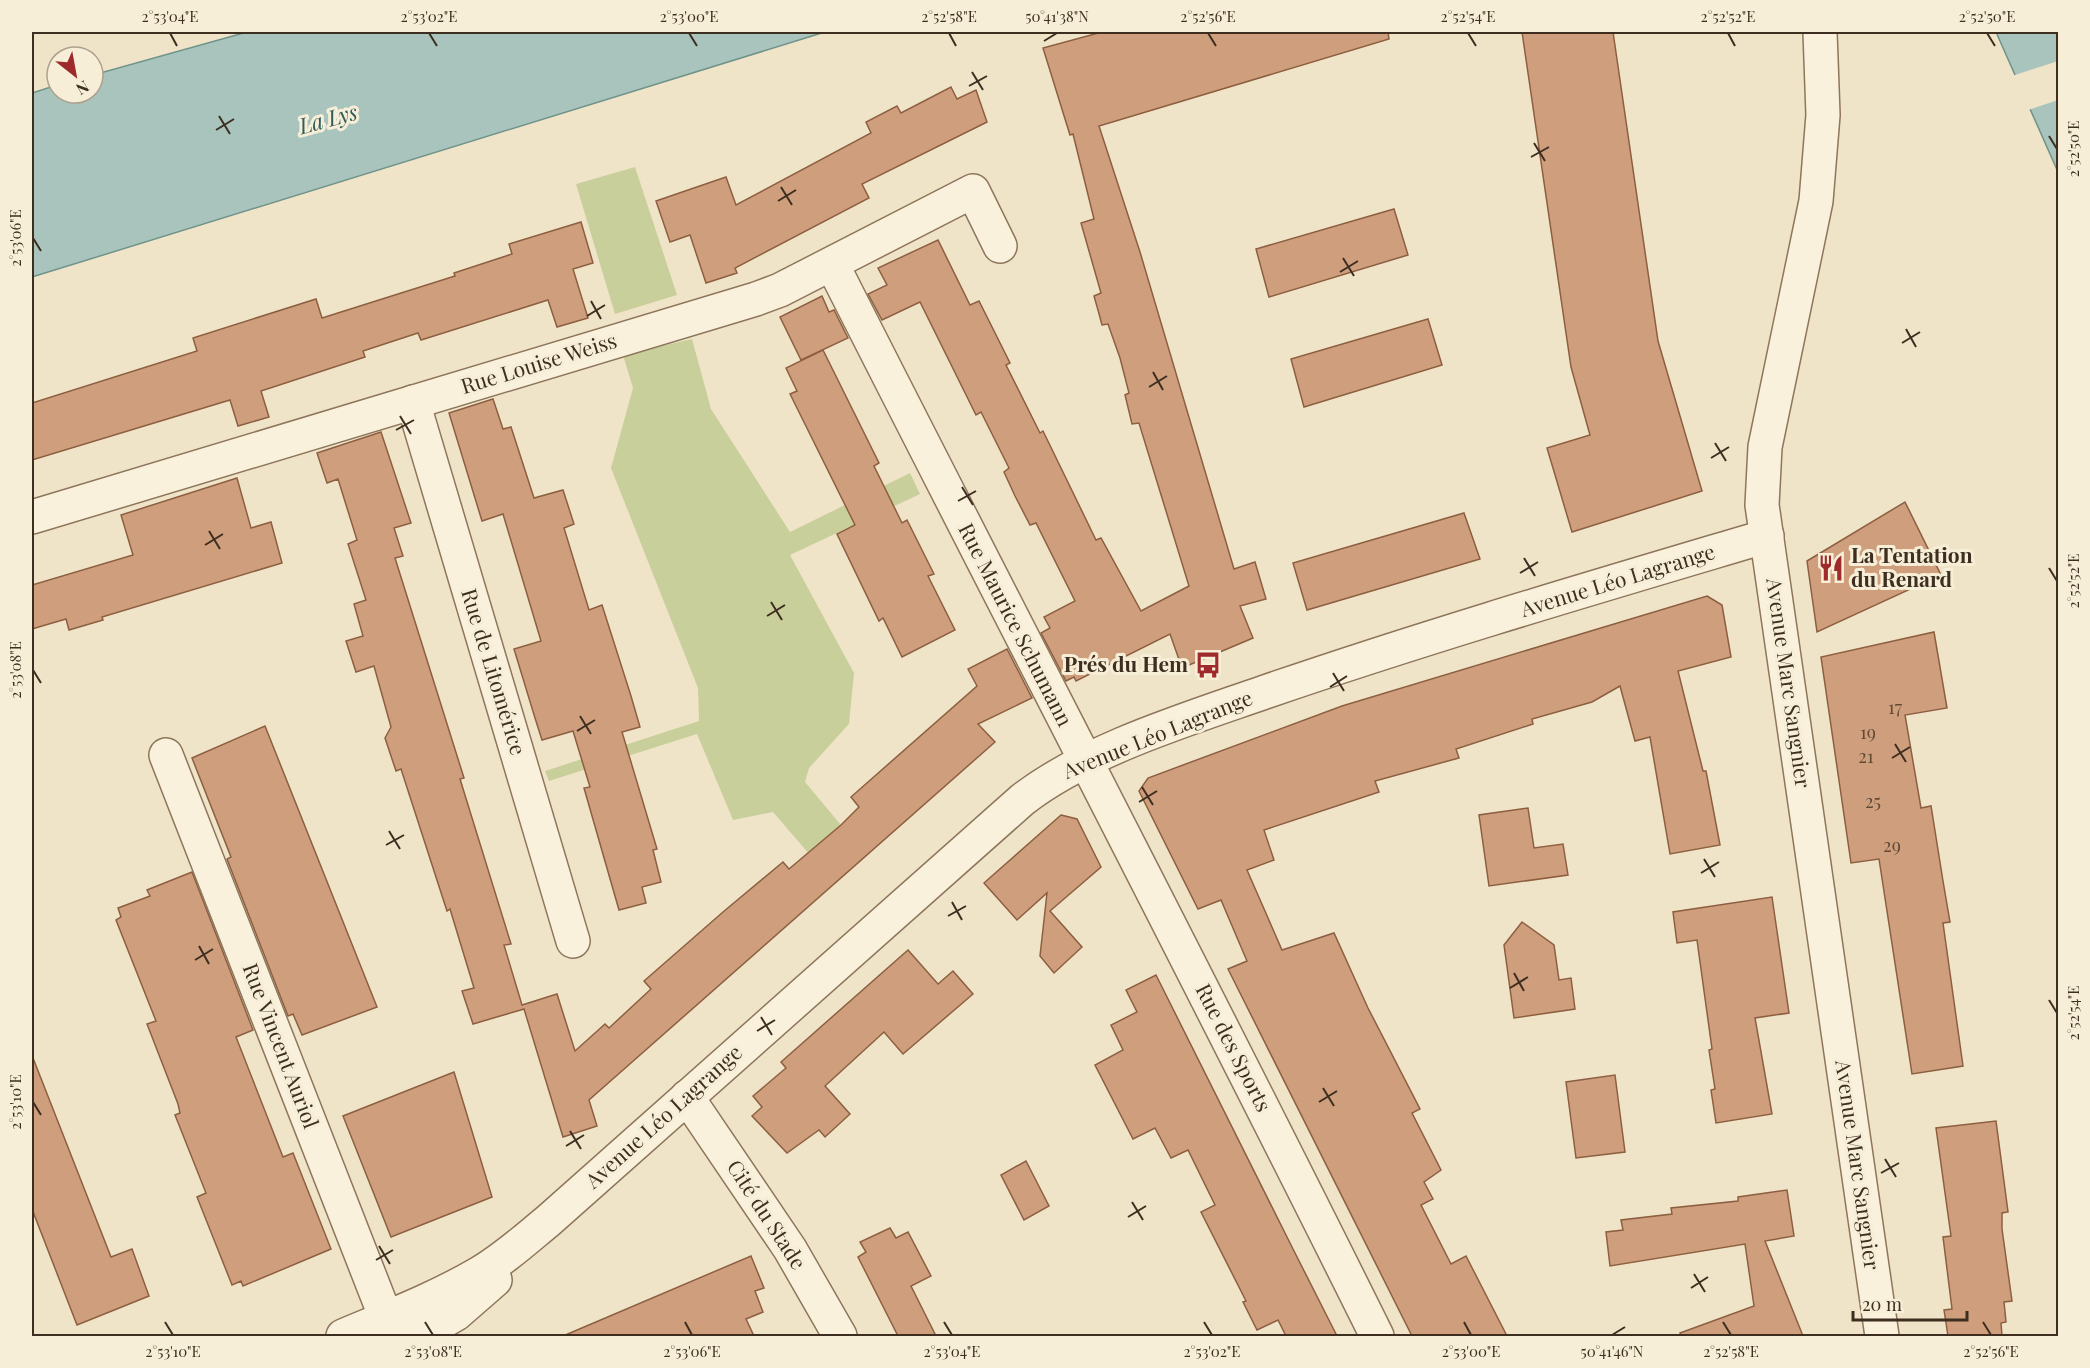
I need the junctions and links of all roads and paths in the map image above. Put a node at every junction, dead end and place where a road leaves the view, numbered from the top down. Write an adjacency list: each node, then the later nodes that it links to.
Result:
1 (1820, 32): 6 (street, Avenue Marc Sangnier)
2 (1000, 246): 3 (street, Rue Louise Weiss)
3 (832, 264): 4 (street, Rue Louise Weiss); 8 (street, Rue Maurice Schumann)
4 (413, 402): 5 (street, Rue Louise Weiss); 9 (street, Rue de Litomérice)
5 (32, 517)
6 (1767, 536): 8 (street, Avenue Léo Lagrange); 17 (street, Avenue Marc Sangnier)
7 (166, 755): 12 (street, Rue Vincent Auriol)
8 (1084, 762): 10 (street, Avenue Léo Lagrange); 16 (street, Rue des Sports)
9 (573, 941)
10 (687, 1097): 11 (street, Avenue Léo Lagrange); 15 (street, Cité du Stade)
11 (548, 1221): 12 (street, Avenue Léo Lagrange); 14 (street, Avenue Léo Lagrange)
12 (389, 1327): 13 (street, Avenue Léo Lagrange)
13 (343, 1336)
14 (418, 1336)
15 (840, 1336)
16 (1377, 1336)
17 (1882, 1336)

